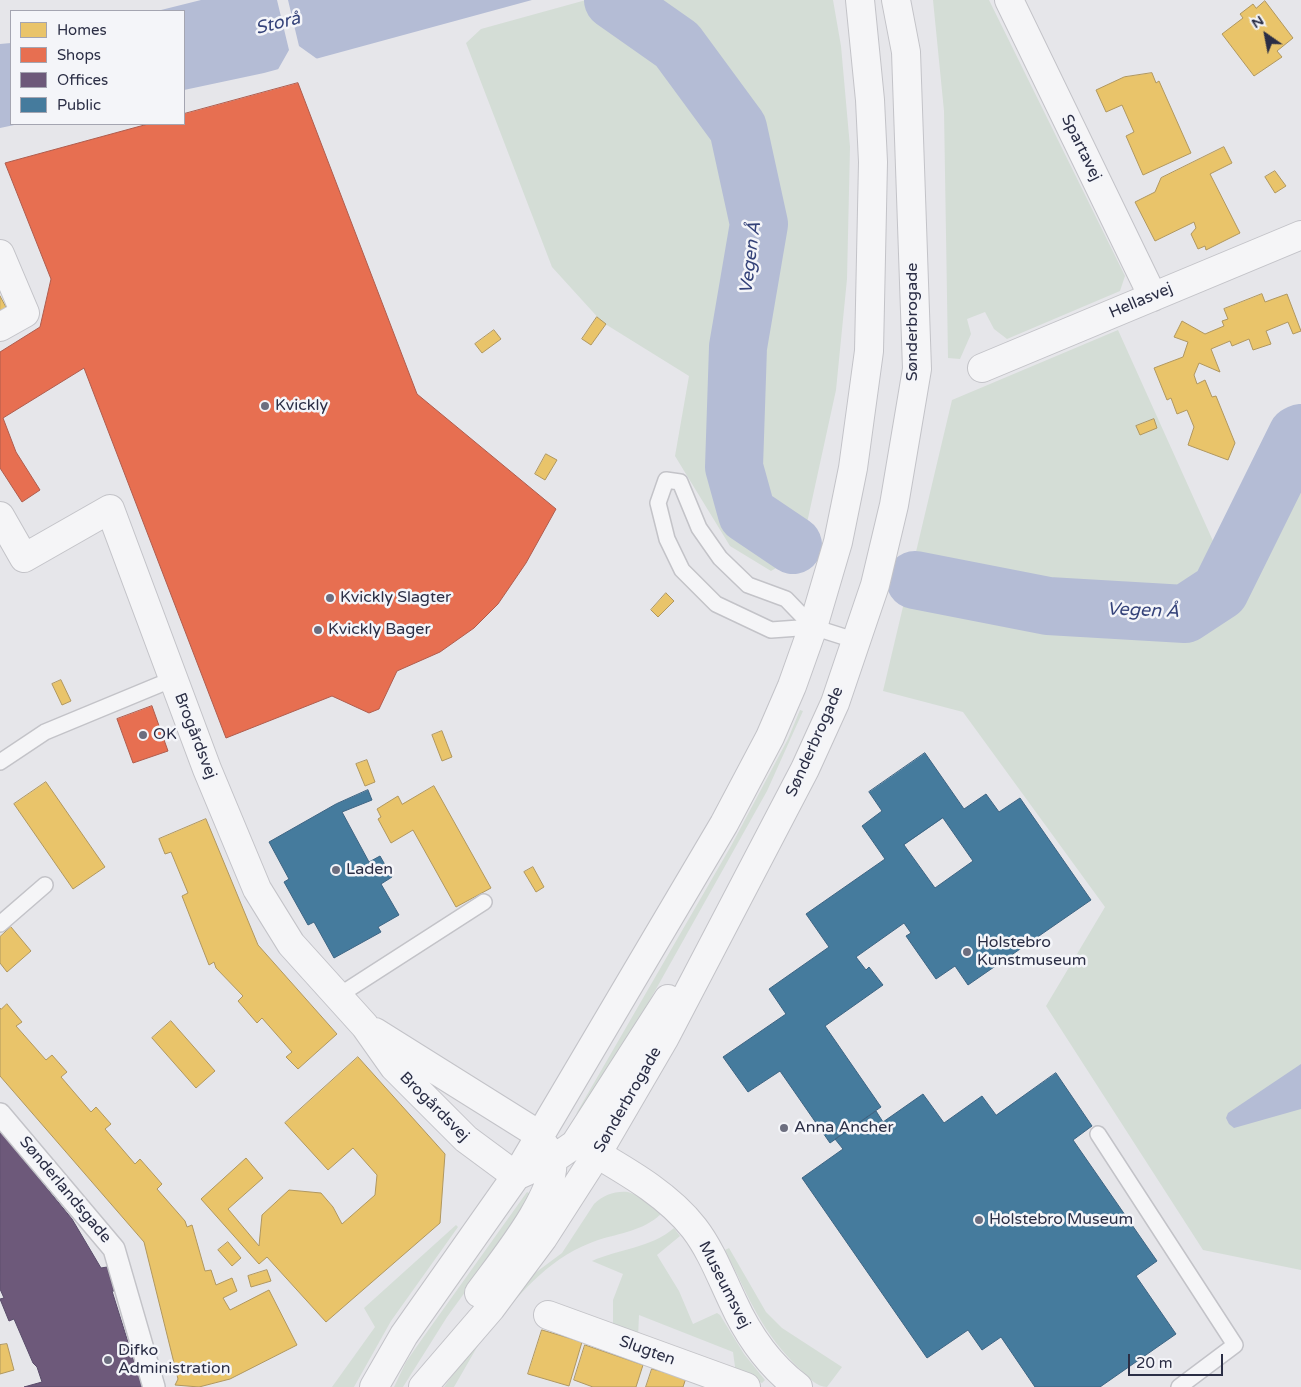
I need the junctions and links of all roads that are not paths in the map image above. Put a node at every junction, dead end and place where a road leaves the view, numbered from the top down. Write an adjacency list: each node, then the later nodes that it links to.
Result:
1 (860, 0): 10 (street)
2 (896, 0): 11 (street, Sønderbrogade)
3 (1009, 0): 6 (street, Spartavej)
4 (1301, 235): 6 (street, Hellasvej)
5 (0, 254): 7 (street)
6 (1152, 297): 8 (street, Hellasvej)
7 (0, 327)
8 (982, 368)
9 (0, 516): 12 (street, Brogårdsvej)
10 (813, 628): 10 (lane); 11 (lane); 22 (street)
11 (857, 641): 16 (street, Sønderbrogade)
12 (173, 679): 13 (lane); 18 (street, Brogårdsvej)
13 (0, 762)
14 (45, 885): 17 (lane)
15 (484, 902): 18 (lane)
16 (734, 906): 23 (street, Sønderbrogade); 24 (street)
17 (0, 924)
18 (338, 996): 19 (street, Brogårdsvej)
19 (365, 1026): 22 (street, Brogårdsvej); 25 (street, Brogårdsvej)
20 (0, 1114): 29 (street, Sønderlandsgade)
21 (1098, 1134): 32 (lane)
22 (540, 1136): 24 (street); 25 (street)
23 (597, 1154): 27 (street, Museumsvej); 28 (street, Sønderbrogade)
24 (552, 1160): 25 (street); 28 (street)
25 (516, 1176): 30 (street)
26 (548, 1315): 31 (street, Slugten)
27 (787, 1384)
28 (424, 1386)
29 (154, 1387)
30 (374, 1387)
31 (746, 1387)
32 (1179, 1387)

